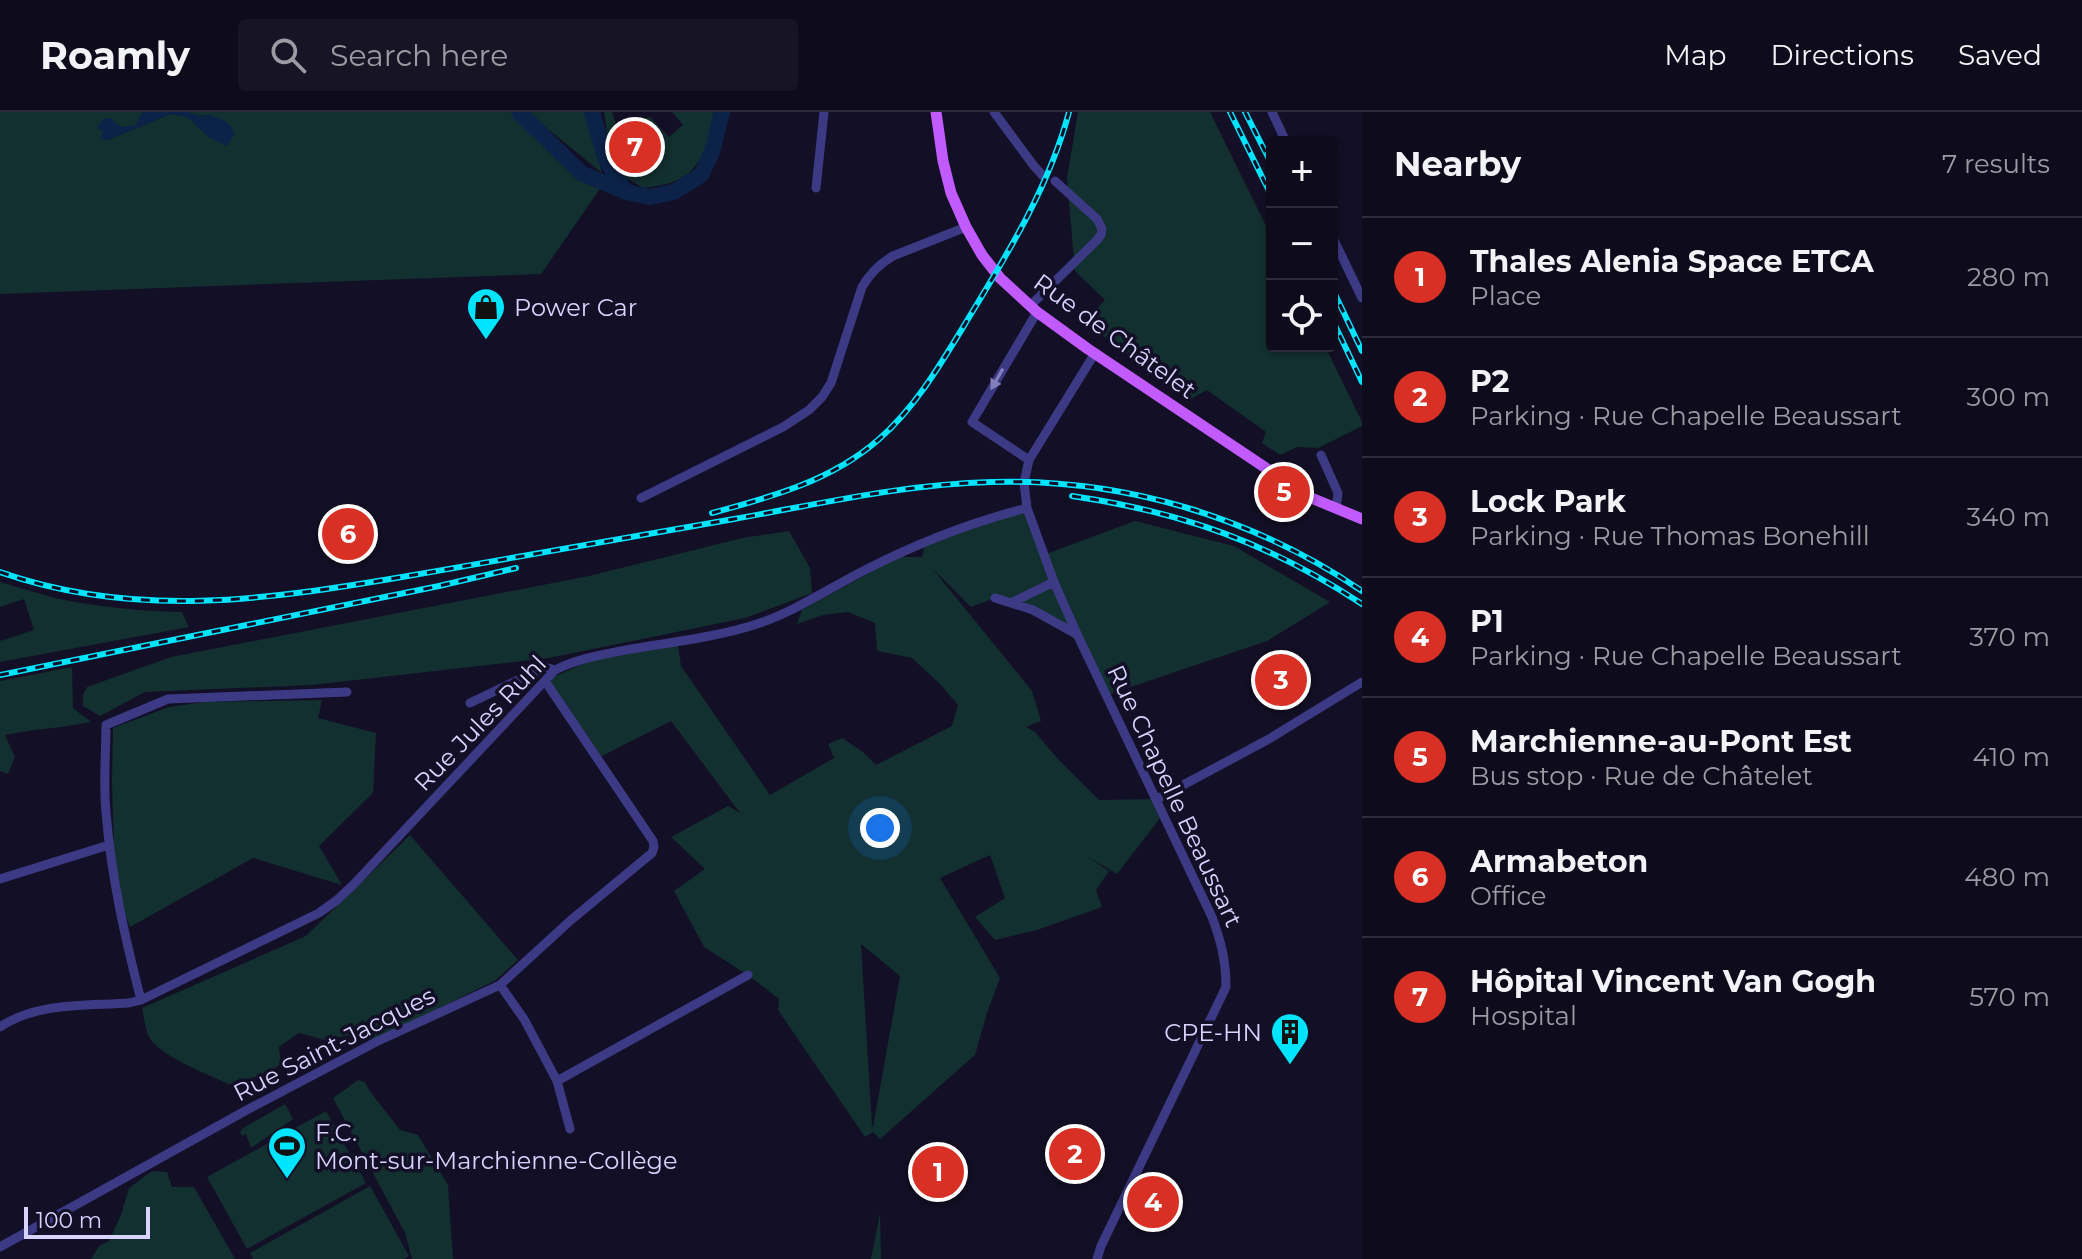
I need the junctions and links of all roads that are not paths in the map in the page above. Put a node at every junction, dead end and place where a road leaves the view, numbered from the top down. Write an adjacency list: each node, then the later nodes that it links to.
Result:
1 (824, 112): 8 (street)
2 (936, 112): 9 (main road, Rue de Châtelet)
3 (994, 112): 6 (street)
4 (1272, 112): 5 (street)
5 (1283, 136)
6 (1043, 176)
7 (1055, 181): 12 (street)
8 (816, 188)
9 (966, 227): 12 (main road, Rue de Châtelet); 16 (street)
10 (1338, 248): 11 (street)
11 (1362, 298)
12 (1034, 309): 13 (main road, Rue de Châtelet); 15 (street, one-way to 15)
13 (1095, 353): 15 (street, Rue Chapelle Beaussart); 18 (main road, Rue de Châtelet)
14 (1321, 455): 18 (street)
15 (1029, 460): 17 (street, Rue Chapelle Beaussart)
16 (641, 498)
17 (1027, 508): 20 (street, Rue Chapelle Beaussart); 24 (street, Rue Jules Ruhl)
18 (1336, 509): 19 (main road, Rue de Châtelet)
19 (1362, 519)
20 (1054, 582): 22 (street); 23 (street, Rue Chapelle Beaussart)
21 (995, 598): 22 (street)
22 (1011, 603): 23 (street)
23 (1077, 634): 29 (street, Rue Chapelle Beaussart)
24 (555, 670): 25 (street, Rue Jules Ruhl); 28 (street)
25 (545, 681): 33 (street, Rue Saint-Jacques); 34 (street, Rue Jules Ruhl)
26 (1362, 682): 29 (street)
27 (347, 692): 30 (street)
28 (470, 703)
29 (1157, 799): 39 (street, Rue Chapelle Beaussart)
30 (109, 845): 31 (street); 34 (street)
31 (0, 879)
32 (748, 975): 36 (street)
33 (500, 985): 36 (street); 38 (street, Rue Saint-Jacques)
34 (141, 1000): 35 (street, Rue Jules Ruhl)
35 (0, 1027)
36 (557, 1081): 37 (street)
37 (570, 1129)
38 (0, 1247)
39 (1097, 1259)

